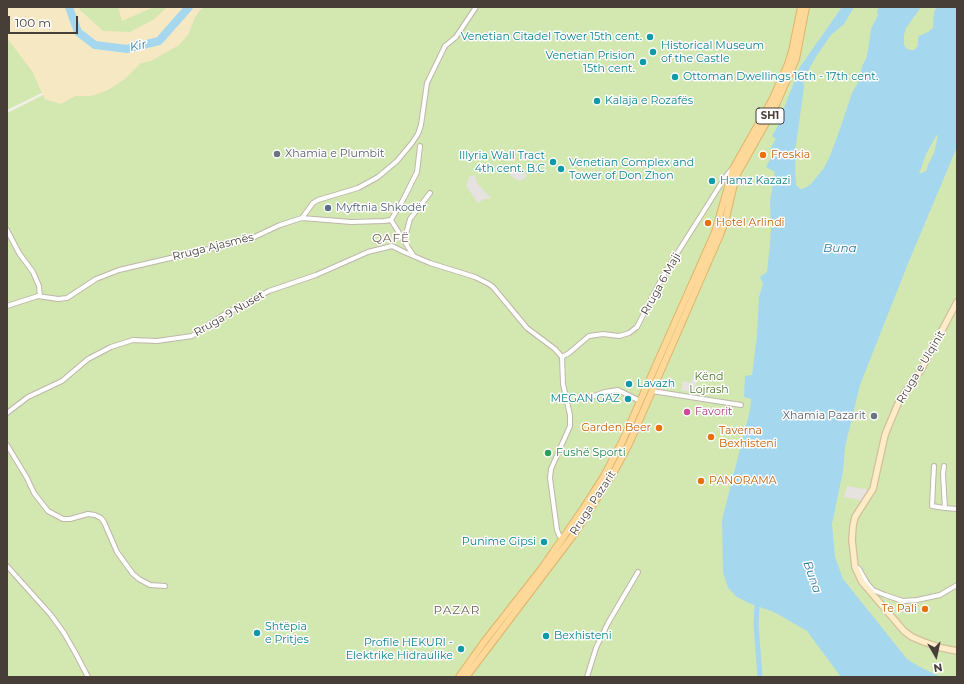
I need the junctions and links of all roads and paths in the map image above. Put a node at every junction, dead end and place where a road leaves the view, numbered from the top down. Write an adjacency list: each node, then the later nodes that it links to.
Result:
1 (476, 7): 7 (street)
2 (801, 7): 5 (main road, SH1)
3 (806, 7): 16 (main road, Rruga Pazarit / SH1)
4 (420, 146): 8 (street)
5 (733, 169): 15 (street, Rruga 6 Maji); 18 (main road, Rruga Pazarit / SH1)
6 (430, 193): 10 (street, bridge)
7 (302, 218): 8 (street, Rruga Ajasmës); 12 (street, Rruga Ajasmës)
8 (391, 220): 11 (street)
9 (7, 230): 12 (street)
10 (392, 246): 11 (street); 20 (street, Rruga 9 Nuset)
11 (413, 255): 15 (street)
12 (40, 296): 14 (street, Rruga Ajasmës)
13 (957, 302): 28 (main road, Rruga e Ulqinit)
14 (7, 306)
15 (562, 357): 26 (street)
16 (652, 390): 19 (street); 35 (main road, Rruga Pazarit / SH1)
17 (594, 396): 18 (street)
18 (640, 401): 26 (main road, Rruga Pazarit / SH1)
19 (741, 405)
20 (7, 412)
21 (7, 445): 31 (street)
22 (934, 466): 24 (street)
23 (944, 466): 24 (street)
24 (946, 508): 25 (street)
25 (957, 509)
26 (562, 539): 34 (main road, Rruga Pazarit / SH1)
27 (7, 566): 33 (street)
28 (855, 566): 30 (street); 32 (main road, Rruga e Ulqinit)
29 (638, 572): 36 (street)
30 (957, 585)
31 (165, 586)
32 (957, 651)
33 (88, 677)
34 (459, 677)
35 (466, 677)
36 (587, 677)

